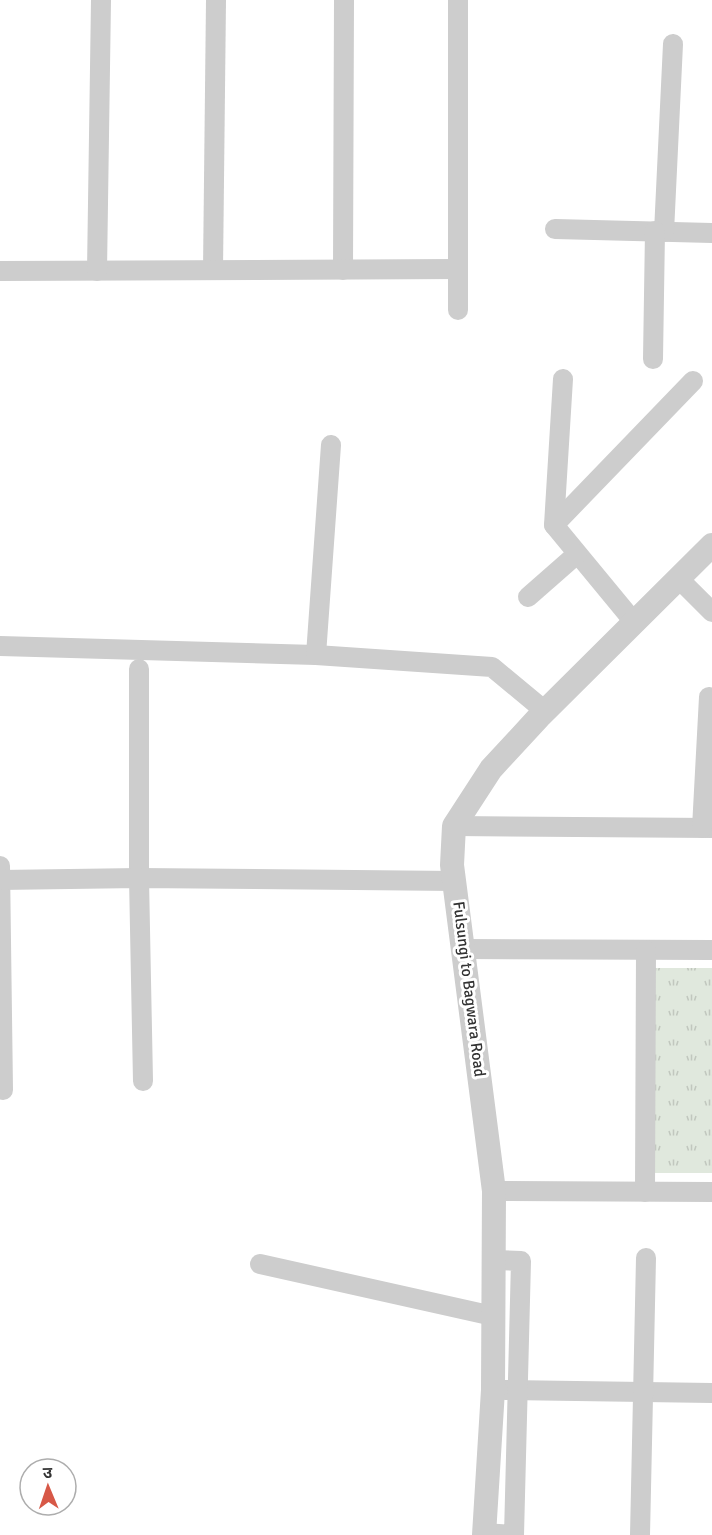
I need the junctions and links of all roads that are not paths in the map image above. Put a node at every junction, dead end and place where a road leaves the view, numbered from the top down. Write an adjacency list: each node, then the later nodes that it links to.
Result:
1 (101, 0): 13 (street)
2 (216, 0): 9 (street)
3 (344, 0): 10 (street)
4 (458, 0): 11 (street)
5 (673, 44): 7 (street)
6 (555, 229): 7 (street)
7 (660, 232): 8 (street); 15 (street)
8 (712, 233)
9 (213, 270): 10 (street); 13 (street)
10 (343, 270): 11 (street)
11 (458, 270): 14 (street)
12 (0, 271): 13 (street)
13 (97, 271)
14 (458, 310)
15 (653, 359)
16 (563, 379): 19 (street)
17 (693, 381): 19 (street)
18 (330, 445): 27 (street)
19 (554, 525): 21 (street)
20 (712, 545): 22 (street, Fulsungi to Bagwara Road)
21 (577, 554): 23 (street); 25 (street)
22 (678, 578): 24 (street); 25 (street, Fulsungi to Bagwara Road)
23 (528, 597)
24 (712, 612)
25 (634, 622): 30 (street, Fulsungi to Bagwara Road)
26 (0, 646): 27 (street)
27 (316, 655): 30 (street)
28 (139, 669): 34 (street)
29 (709, 697): 32 (street)
30 (545, 711): 31 (street, Fulsungi to Bagwara Road)
31 (454, 826): 32 (street); 36 (street, Fulsungi to Bagwara Road)
32 (707, 828)
33 (0, 866): 35 (street)
34 (139, 878): 35 (street); 36 (street); 40 (street)
35 (0, 880): 41 (street)
36 (455, 880): 37 (street, Fulsungi to Bagwara Road)
37 (464, 949): 38 (street); 42 (street, Fulsungi to Bagwara Road)
38 (646, 950): 39 (street); 43 (street)
39 (712, 950)
40 (143, 1081)
41 (3, 1090)
42 (494, 1191): 43 (street); 46 (street, Fulsungi to Bagwara Road)
43 (645, 1192): 44 (street)
44 (712, 1192)
45 (646, 1258): 51 (street)
46 (493, 1260): 48 (street, Fulsungi to Bagwara Road); 50 (street)
47 (260, 1264): 48 (street)
48 (493, 1316): 49 (street, Fulsungi to Bagwara Road)
49 (493, 1390): 50 (street); 53 (street, Fulsungi to Bagwara Road)
50 (518, 1390): 51 (street); 53 (street)
51 (643, 1392): 52 (street); 54 (street)
52 (712, 1393)
53 (484, 1534)
54 (640, 1535)

